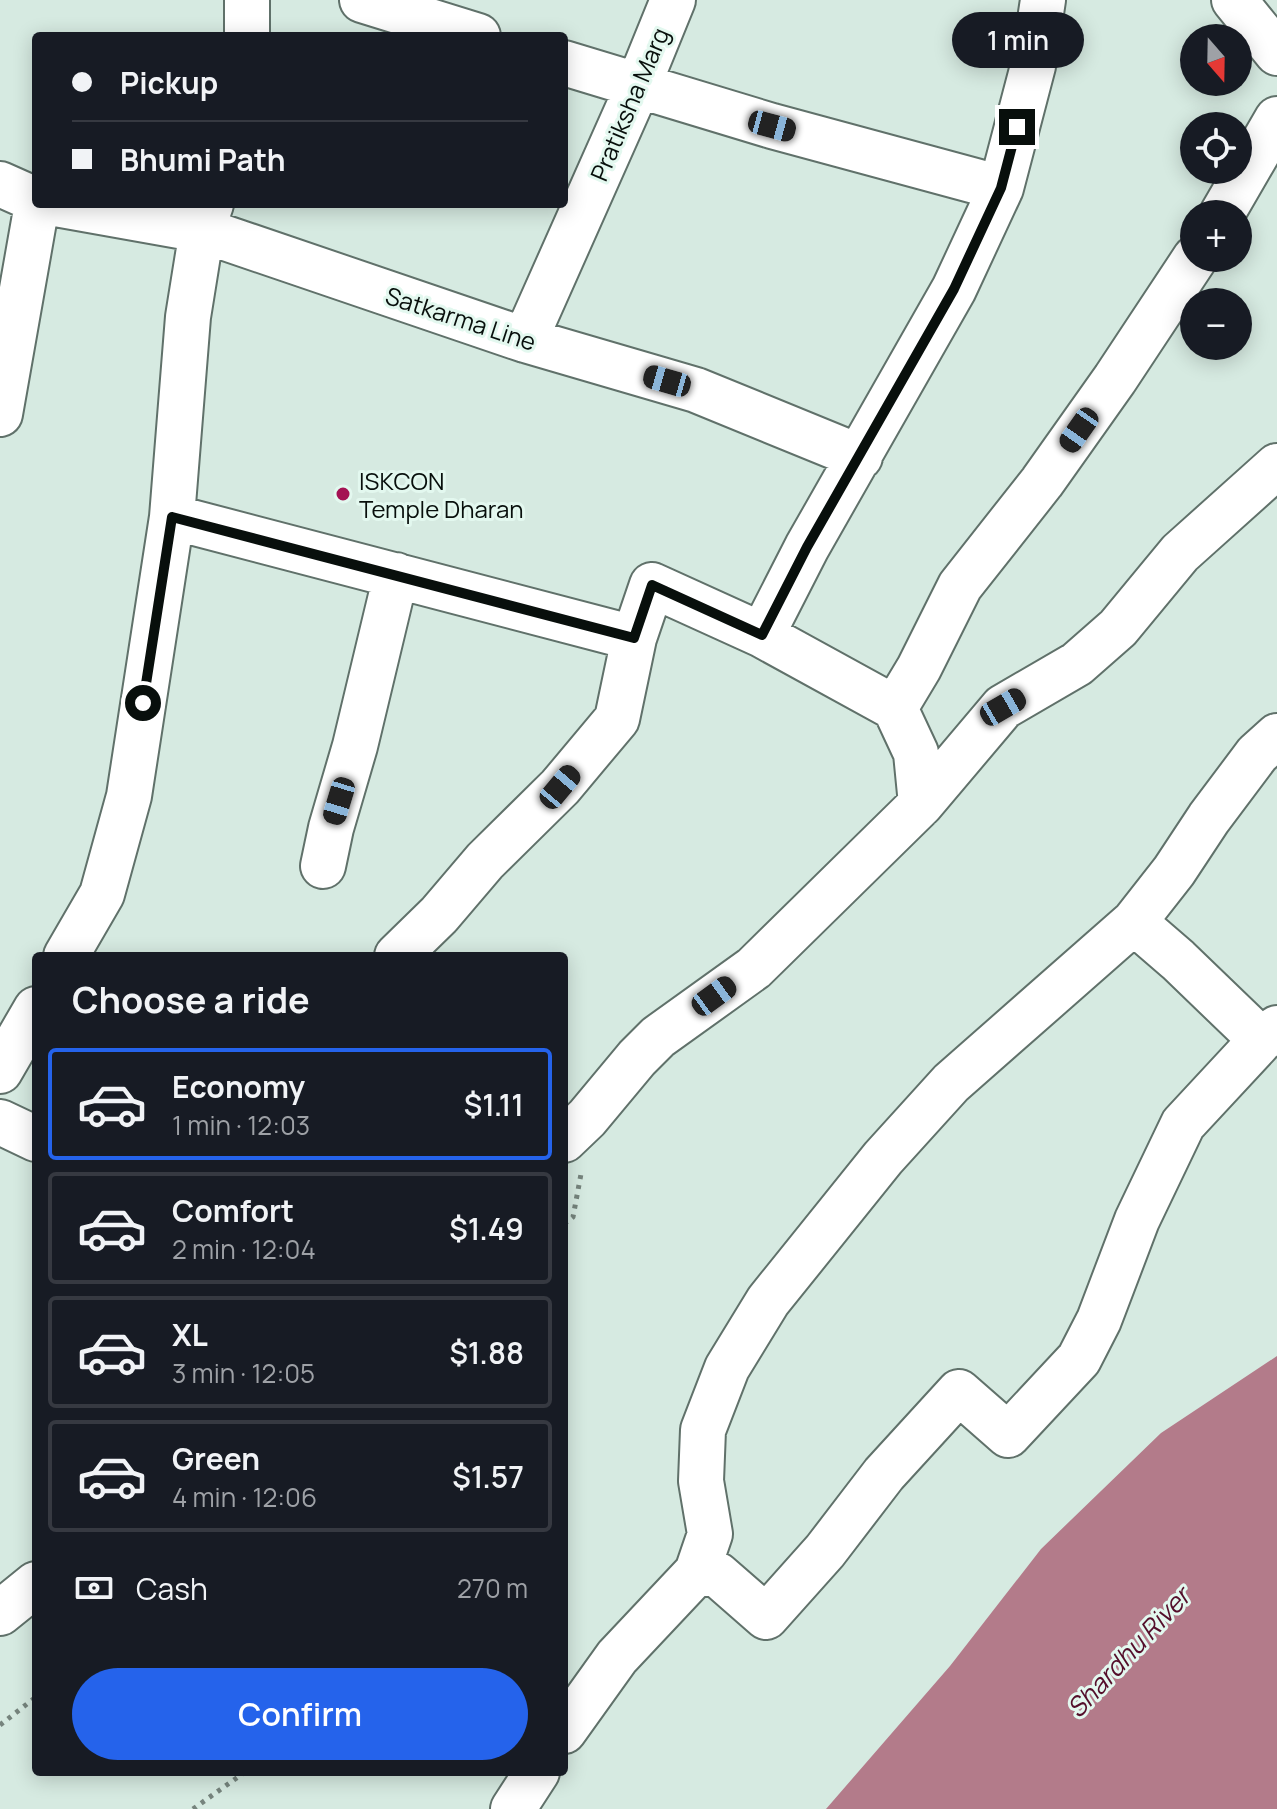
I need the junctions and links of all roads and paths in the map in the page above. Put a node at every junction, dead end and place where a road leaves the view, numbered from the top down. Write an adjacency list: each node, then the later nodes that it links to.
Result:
1 (247, 0): 6 (street)
2 (362, 0): 7 (street)
3 (673, 0): 10 (street, Pratiksha Marg)
4 (1043, 0): 13 (street)
5 (1234, 0): 8 (street)
6 (247, 32)
7 (465, 32)
8 (1277, 53)
9 (568, 64): 10 (street)
10 (638, 86): 13 (street); 20 (street, Pratiksha Marg)
11 (1277, 119): 15 (street)
12 (0, 184): 14 (street)
13 (1001, 188): 22 (street)
14 (32, 200)
15 (1230, 200)
16 (36, 208): 21 (street)
17 (102, 208): 18 (street, Satkarma Line)
18 (206, 217): 20 (street, Satkarma Line); 24 (street)
19 (1186, 272): 28 (street)
20 (525, 340): 22 (street, Satkarma Line)
21 (0, 414)
22 (860, 457): 26 (street)
23 (1277, 466): 30 (street)
24 (172, 517): 25 (street); 33 (street)
25 (396, 575): 27 (street); 31 (street)
26 (762, 635): 27 (street); 28 (street)
27 (634, 638): 34 (street)
28 (895, 708): 30 (street)
29 (1277, 736): 32 (street)
30 (921, 804): 39 (street)
31 (323, 866)
32 (1134, 922): 36 (street); 41 (street)
33 (68, 952)
34 (401, 952)
35 (32, 1016): 37 (street)
36 (1269, 1034): 41 (street)
37 (0, 1071)
38 (0, 1122): 40 (street)
39 (568, 1136)
40 (32, 1137)
41 (697, 1572): 46 (street)
42 (32, 1587): 43 (street)
43 (0, 1613)
44 (32, 1700): 45 (path)
45 (0, 1725)
46 (568, 1725)
47 (239, 1776): 49 (path)
48 (534, 1776): 50 (street)
49 (193, 1809)
50 (513, 1809)

